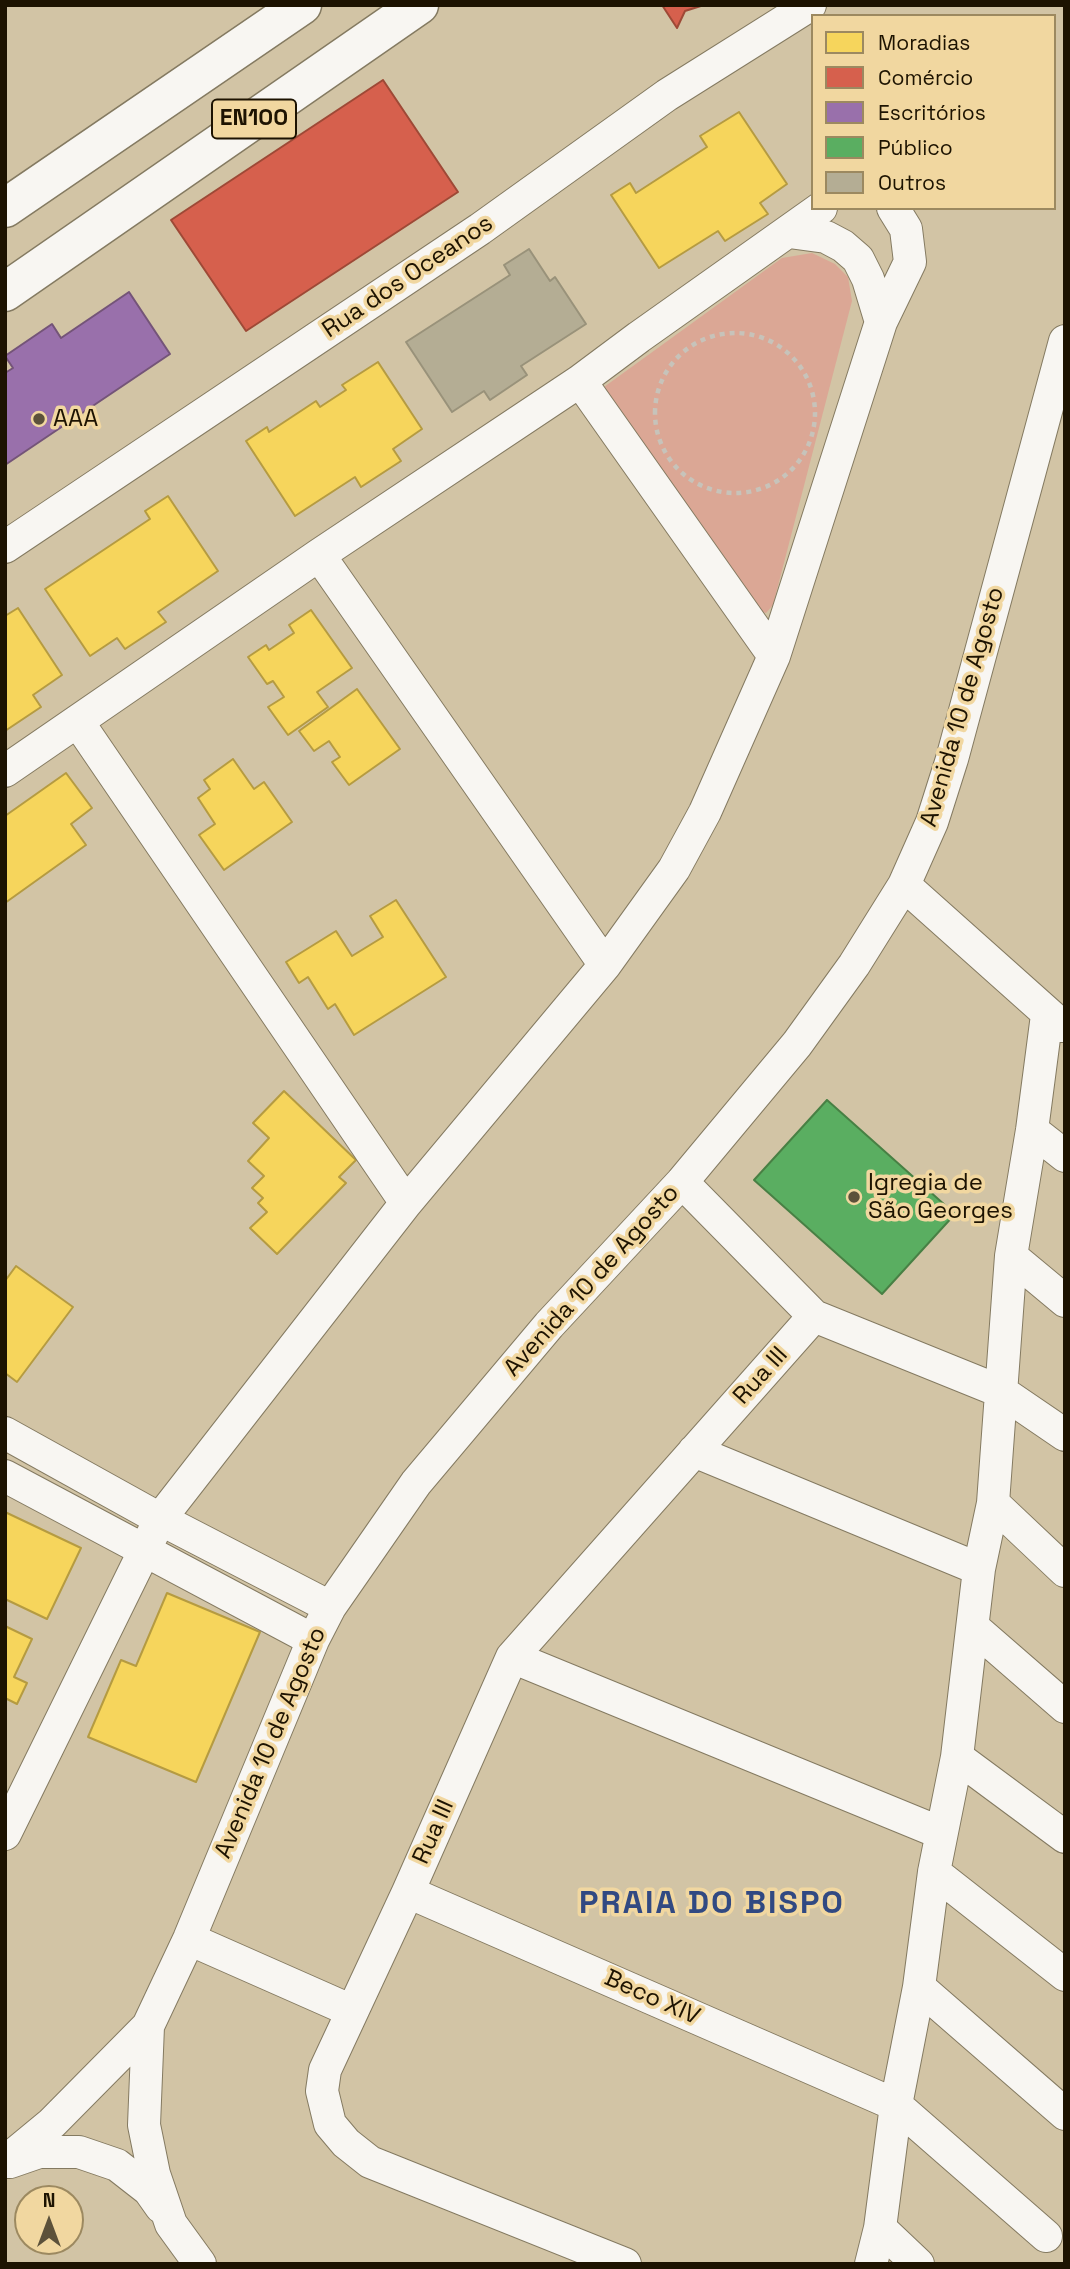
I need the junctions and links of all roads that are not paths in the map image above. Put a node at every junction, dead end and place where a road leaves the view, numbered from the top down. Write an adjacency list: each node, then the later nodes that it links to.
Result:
1 (302, 5): 4 (main road, EN100)
2 (419, 5): 8 (main road, EN100)
3 (810, 5): 12 (street, Rua dos Oceanos)
4 (5, 208)
5 (818, 210): 7 (street)
6 (894, 210): 9 (street)
7 (789, 232): 9 (street); 11 (street)
8 (5, 292)
9 (881, 322): 14 (street)
10 (1065, 341): 17 (street, Avenida 10 de Agosto)
11 (580, 381): 13 (street); 14 (street)
12 (5, 547)
13 (319, 555): 15 (street); 18 (street)
14 (775, 656): 18 (street)
15 (78, 722): 16 (street); 23 (street)
16 (5, 771)
17 (904, 886): 19 (street); 22 (street, Avenida 10 de Agosto)
18 (605, 965): 23 (street)
19 (1056, 1021): 20 (street)
20 (1032, 1130): 21 (street); 24 (street)
21 (1065, 1156)
22 (682, 1182): 26 (street); 37 (street, Avenida 10 de Agosto)
23 (406, 1203): 33 (street)
24 (1011, 1256): 25 (street); 27 (street)
25 (1065, 1301)
26 (814, 1316): 27 (street); 30 (street, Rua III)
27 (1002, 1392): 29 (street); 32 (street)
28 (5, 1433): 33 (street)
29 (1065, 1435)
30 (694, 1451): 35 (street); 40 (street, Rua III)
31 (5, 1476): 34 (street)
32 (993, 1503): 35 (street); 36 (street)
33 (160, 1519): 34 (street); 37 (street)
34 (144, 1549): 39 (street); 44 (street)
35 (979, 1569): 38 (street)
36 (1065, 1571)
37 (330, 1607): 39 (street, Avenida 10 de Agosto)
38 (973, 1627): 41 (street); 42 (street)
39 (313, 1640): 48 (street, Avenida 10 de Agosto)
40 (512, 1657): 43 (street); 47 (street, Rua III)
41 (1065, 1707)
42 (957, 1756): 43 (street); 45 (street)
43 (941, 1833): 46 (street)
44 (5, 1834)
45 (1065, 1837)
46 (934, 1872): 49 (street); 50 (street)
47 (408, 1892): 51 (street, Rua III); 53 (street, Beco XIV)
48 (189, 1939): 51 (street); 52 (street, Avenida 10 de Agosto)
49 (1065, 1975)
50 (919, 1987): 53 (street); 54 (street)
51 (352, 2011): 61 (street, Rua III)
52 (148, 2026): 55 (street, Avenida 10 de Agosto); 56 (street)
53 (897, 2105): 57 (street); 58 (street, Beco XIV)
54 (1065, 2114)
55 (5, 2163): 56 (street)
56 (171, 2224): 59 (street); 60 (street)
57 (880, 2228): 62 (street); 63 (street)
58 (1046, 2236)
59 (181, 2264)
60 (200, 2264)
61 (625, 2264)
62 (871, 2264)
63 (918, 2264)

